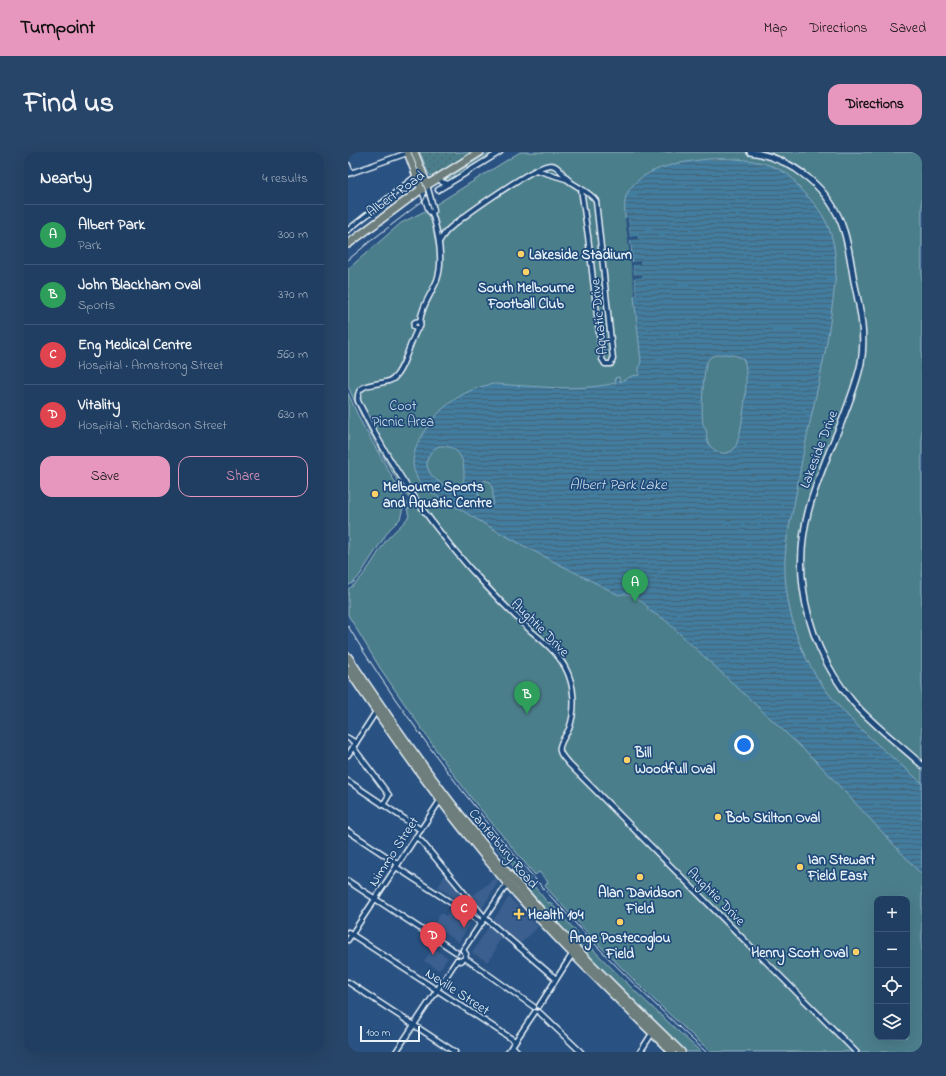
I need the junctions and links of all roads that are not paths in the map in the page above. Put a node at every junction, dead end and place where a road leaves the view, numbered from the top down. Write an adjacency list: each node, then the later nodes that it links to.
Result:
1 (410, 152): 7 (street); 8 (main road); 12 (main road)
2 (480, 152): 9 (main road, Albert Road)
3 (500, 152): 11 (street, Albert Road)
4 (750, 152): 25 (street, Lakeside Drive)
5 (348, 165): 7 (street)
6 (536, 170): 10 (street, Aquatic Drive); 10 (street, Aquatic Drive); 17 (street)
7 (350, 174)
8 (416, 176): 12 (main road); 16 (street, Albert Road)
9 (439, 178): 11 (street, Albert Road); 12 (main road, Albert Road)
10 (569, 180): 13 (street, Aquatic Drive)
11 (448, 184): 14 (street, Albert Road)
12 (424, 188): 15 (street, Aughtie Drive); 15 (street, Aughtie Drive); 18 (main road, Albert Road)
13 (581, 188): 13 (street, Aquatic Drive)
14 (438, 190)
15 (432, 213): 17 (street, Aughtie Drive)
16 (348, 230)
17 (439, 242): 61 (street, Aughtie Drive)
18 (348, 244)
19 (348, 657): 21 (main road, Canterbury Road)
20 (348, 669): 21 (main road, Canterbury Road)
21 (378, 709): 23 (street); 27 (main road, Canterbury Road)
22 (348, 738): 23 (street)
23 (354, 745): 24 (street); 28 (street)
24 (348, 755)
25 (922, 765)
26 (348, 782): 28 (street)
27 (442, 797): 29 (street, Nimmo Street); 34 (main road, Canterbury Road); 41 (main road, Canterbury Road)
28 (383, 805): 29 (street)
29 (421, 830): 31 (street, Nimmo Street)
30 (348, 831): 32 (street)
31 (416, 837): 32 (street, Nimmo Street); 36 (street)
32 (397, 865): 35 (street, Nimmo Street); 37 (street)
33 (348, 882): 35 (street)
34 (508, 883): 36 (street); 41 (main road, Canterbury Road)
35 (375, 899): 38 (street, Nimmo Street); 42 (street)
36 (485, 918): 37 (street); 45 (street)
37 (482, 923): 40 (street)
38 (350, 933): 39 (street, Nimmo Street); 47 (street, Neville Street)
39 (348, 940)
40 (463, 950): 42 (street); 43 (street)
41 (574, 951): 45 (street); 50 (main road, Canterbury Road)
42 (456, 952): 44 (street)
43 (465, 958): 44 (street); 48 (street)
44 (457, 960): 47 (street)
45 (556, 980): 48 (street)
46 (348, 982): 49 (street)
47 (437, 990): 49 (street); 51 (street, Neville Street)
48 (537, 1009): 51 (street); 57 (street)
49 (414, 1025): 53 (street); 54 (street)
50 (654, 1030): 58 (street); 59 (main road, Canterbury Road); 60 (main road, Canterbury Road)
51 (515, 1041): 52 (street)
52 (512, 1046): 55 (street); 56 (street)
53 (396, 1052)
54 (455, 1052)
55 (508, 1052)
56 (518, 1052)
57 (581, 1052)
58 (640, 1052)
59 (672, 1052)
60 (681, 1052)
61 (856, 1052)

